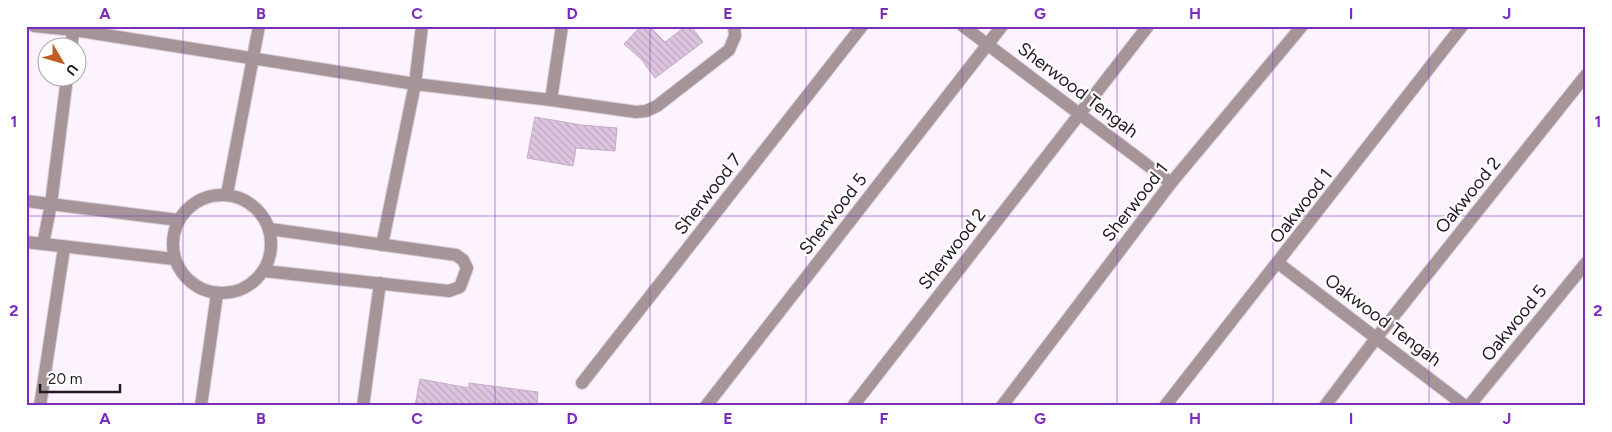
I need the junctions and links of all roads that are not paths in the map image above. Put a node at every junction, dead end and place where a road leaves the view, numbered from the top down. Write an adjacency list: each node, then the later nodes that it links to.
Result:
1 (34, 26): 12 (street)
2 (259, 26): 14 (street)
3 (422, 26): 16 (street)
4 (562, 26): 18 (street)
5 (734, 26): 18 (street)
6 (862, 26): 37 (street, Sherwood 7)
7 (963, 26): 13 (street, Sherwood Tengah)
8 (1002, 26): 13 (street, Sherwood 5)
9 (1148, 26): 19 (street, Sherwood 2)
10 (1302, 26): 20 (street, Sherwood 1)
11 (1462, 26): 31 (street, Oakwood 1)
12 (74, 28): 14 (street)
13 (988, 44): 19 (street, Sherwood Tengah); 41 (street, Sherwood 5)
14 (254, 60): 16 (street); 21 (street)
15 (1586, 75): 36 (street, Oakwood 2)
16 (414, 84): 18 (street); 28 (street)
17 (66, 88): 23 (street)
18 (551, 100)
19 (1080, 113): 20 (street, Sherwood Tengah); 42 (street, Sherwood 2)
20 (1171, 182): 43 (street, Sherwood 1)
21 (228, 194): 24 (street); 25 (street)
22 (26, 201): 23 (street)
23 (51, 204): 24 (street); 27 (street)
24 (178, 220): 30 (street)
25 (270, 229): 28 (street); 33 (street)
26 (26, 242): 27 (street)
27 (44, 244): 29 (street)
28 (382, 245): 34 (street)
29 (64, 248): 30 (street); 38 (street)
30 (174, 259): 35 (street)
31 (1278, 263): 36 (street, Oakwood Tengah); 44 (street, Oakwood 1)
32 (1586, 263): 46 (street, Oakwood 5)
33 (264, 271): 34 (street); 35 (street)
34 (380, 283): 40 (street)
35 (217, 294): 39 (street)
36 (1377, 337): 45 (street, Oakwood 2); 46 (street, Oakwood Tengah)
37 (582, 383)
38 (40, 406)
39 (201, 406)
40 (363, 406)
41 (706, 406)
42 (852, 406)
43 (1002, 406)
44 (1165, 406)
45 (1325, 406)
46 (1467, 406)

